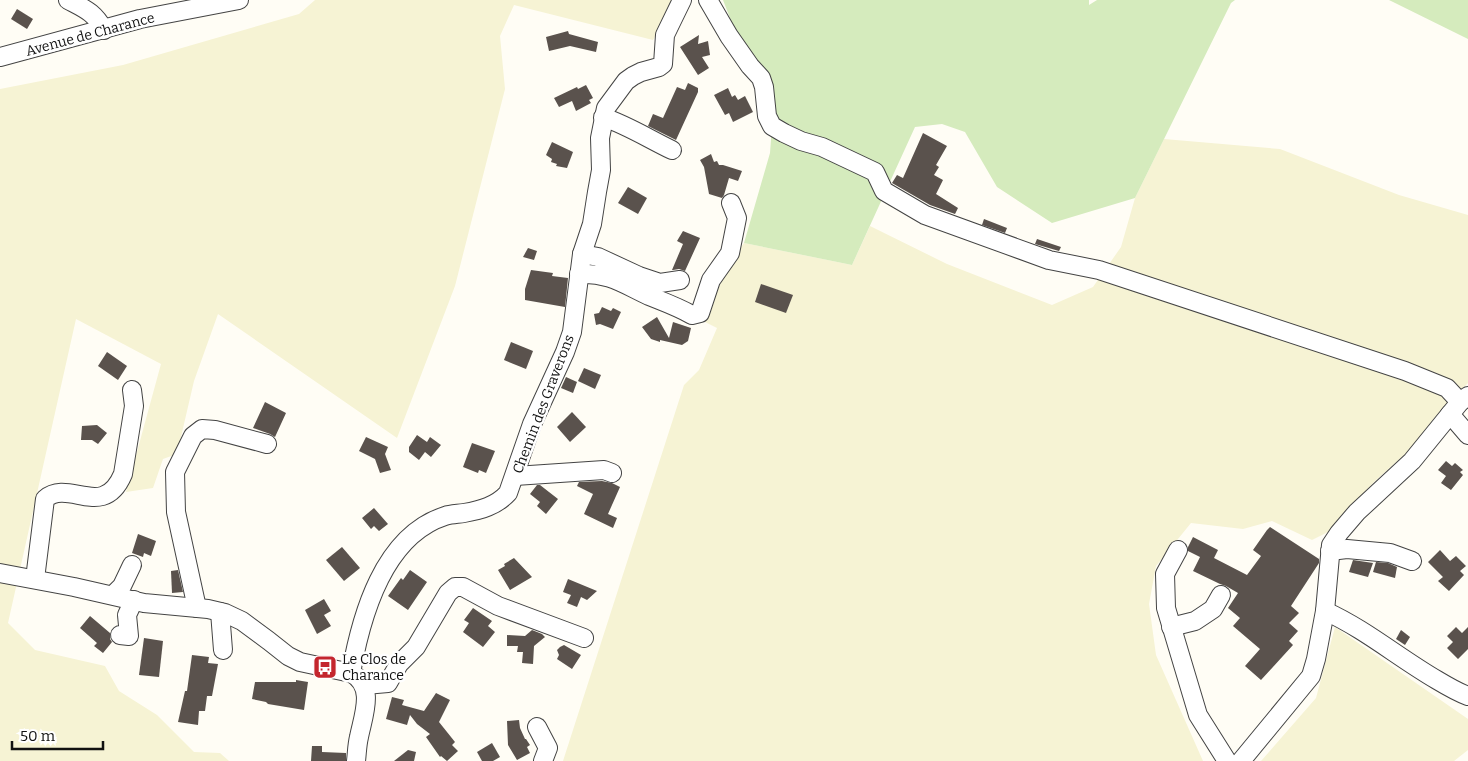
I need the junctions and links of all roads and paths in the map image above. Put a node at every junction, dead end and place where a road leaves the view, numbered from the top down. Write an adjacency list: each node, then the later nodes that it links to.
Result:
1 (68, 0): 5 (street)
2 (239, 0): 5 (street, Avenue de Charance)
3 (682, 0): 7 (street, Chemin des Graverons)
4 (708, 0): 14 (street)
5 (104, 30): 6 (street, Avenue de Charance)
6 (0, 57)
7 (603, 117): 8 (street); 10 (street, Chemin des Graverons)
8 (672, 150)
9 (731, 203): 11 (street)
10 (582, 254): 11 (street, Chemin des Graverons); 12 (street)
11 (579, 274): 18 (street, Chemin des Graverons)
12 (680, 280)
13 (132, 390): 24 (street)
14 (1459, 404): 15 (street); 20 (street)
15 (1468, 435)
16 (267, 444): 28 (street)
17 (612, 473): 18 (street)
18 (515, 476): 35 (street, Chemin des Graverons)
19 (1178, 550): 31 (street)
20 (1330, 551): 21 (street); 29 (street)
21 (1412, 561)
22 (132, 565): 25 (street)
23 (0, 573): 24 (street)
24 (35, 579): 25 (street)
25 (112, 595): 27 (street)
26 (1221, 595): 31 (street)
27 (134, 600): 28 (street); 32 (street)
28 (197, 608): 30 (street)
29 (1325, 611): 37 (street); 42 (street)
30 (220, 612): 34 (street); 35 (street)
31 (1171, 627): 41 (street)
32 (120, 635)
33 (584, 638): 36 (street)
34 (223, 650)
35 (351, 673): 36 (street)
36 (365, 685): 39 (street)
37 (1465, 690)
38 (537, 727): 40 (street)
39 (356, 761)
40 (543, 761)
41 (1227, 761)
42 (1241, 761)

